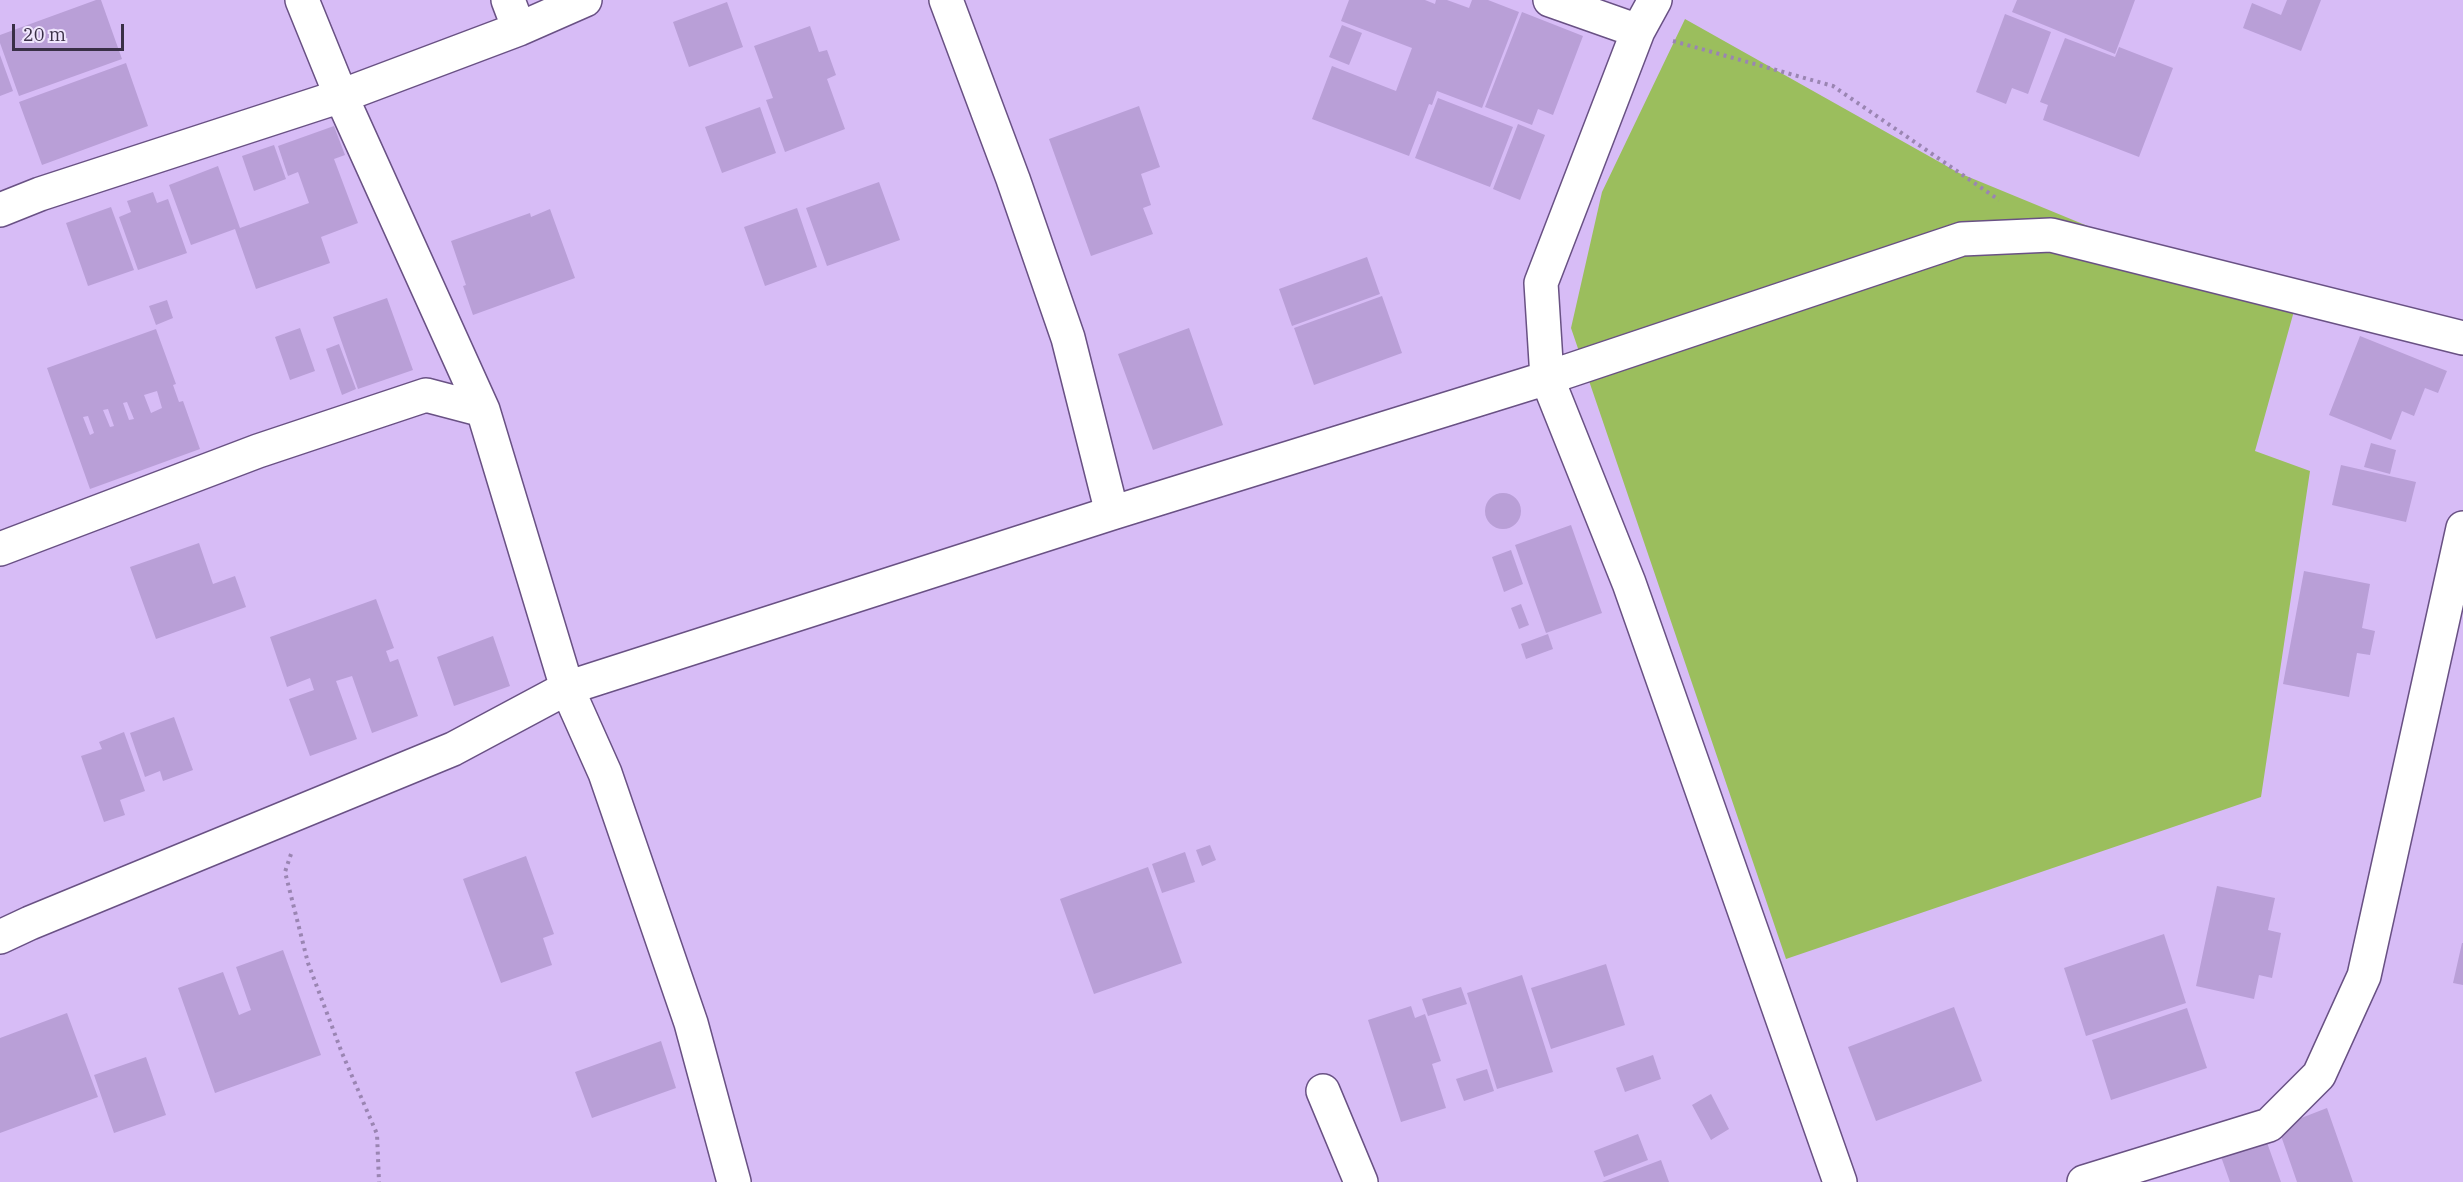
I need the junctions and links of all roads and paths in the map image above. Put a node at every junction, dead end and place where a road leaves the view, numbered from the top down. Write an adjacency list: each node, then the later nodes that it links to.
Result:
1 (302, 0): 8 (street)
2 (585, 0): 6 (street)
3 (946, 0): 14 (street)
4 (1550, 0): 7 (street)
5 (1655, 0): 7 (street)
6 (514, 15): 8 (street)
7 (1638, 31): 9 (path); 12 (street)
8 (341, 96): 10 (street); 13 (street)
9 (2003, 202)
10 (0, 210)
11 (2463, 338): 12 (street)
12 (1547, 378): 14 (street); 24 (street)
13 (483, 410): 16 (street); 17 (street)
14 (1112, 513): 17 (street)
15 (2463, 528): 25 (street)
16 (0, 549)
17 (567, 688): 18 (street); 22 (street)
18 (308, 808): 19 (street); 21 (path)
19 (0, 937)
20 (1323, 1091): 23 (street)
21 (380, 1182)
22 (734, 1182)
23 (1361, 1182)
24 (1840, 1182)
25 (2084, 1182)

